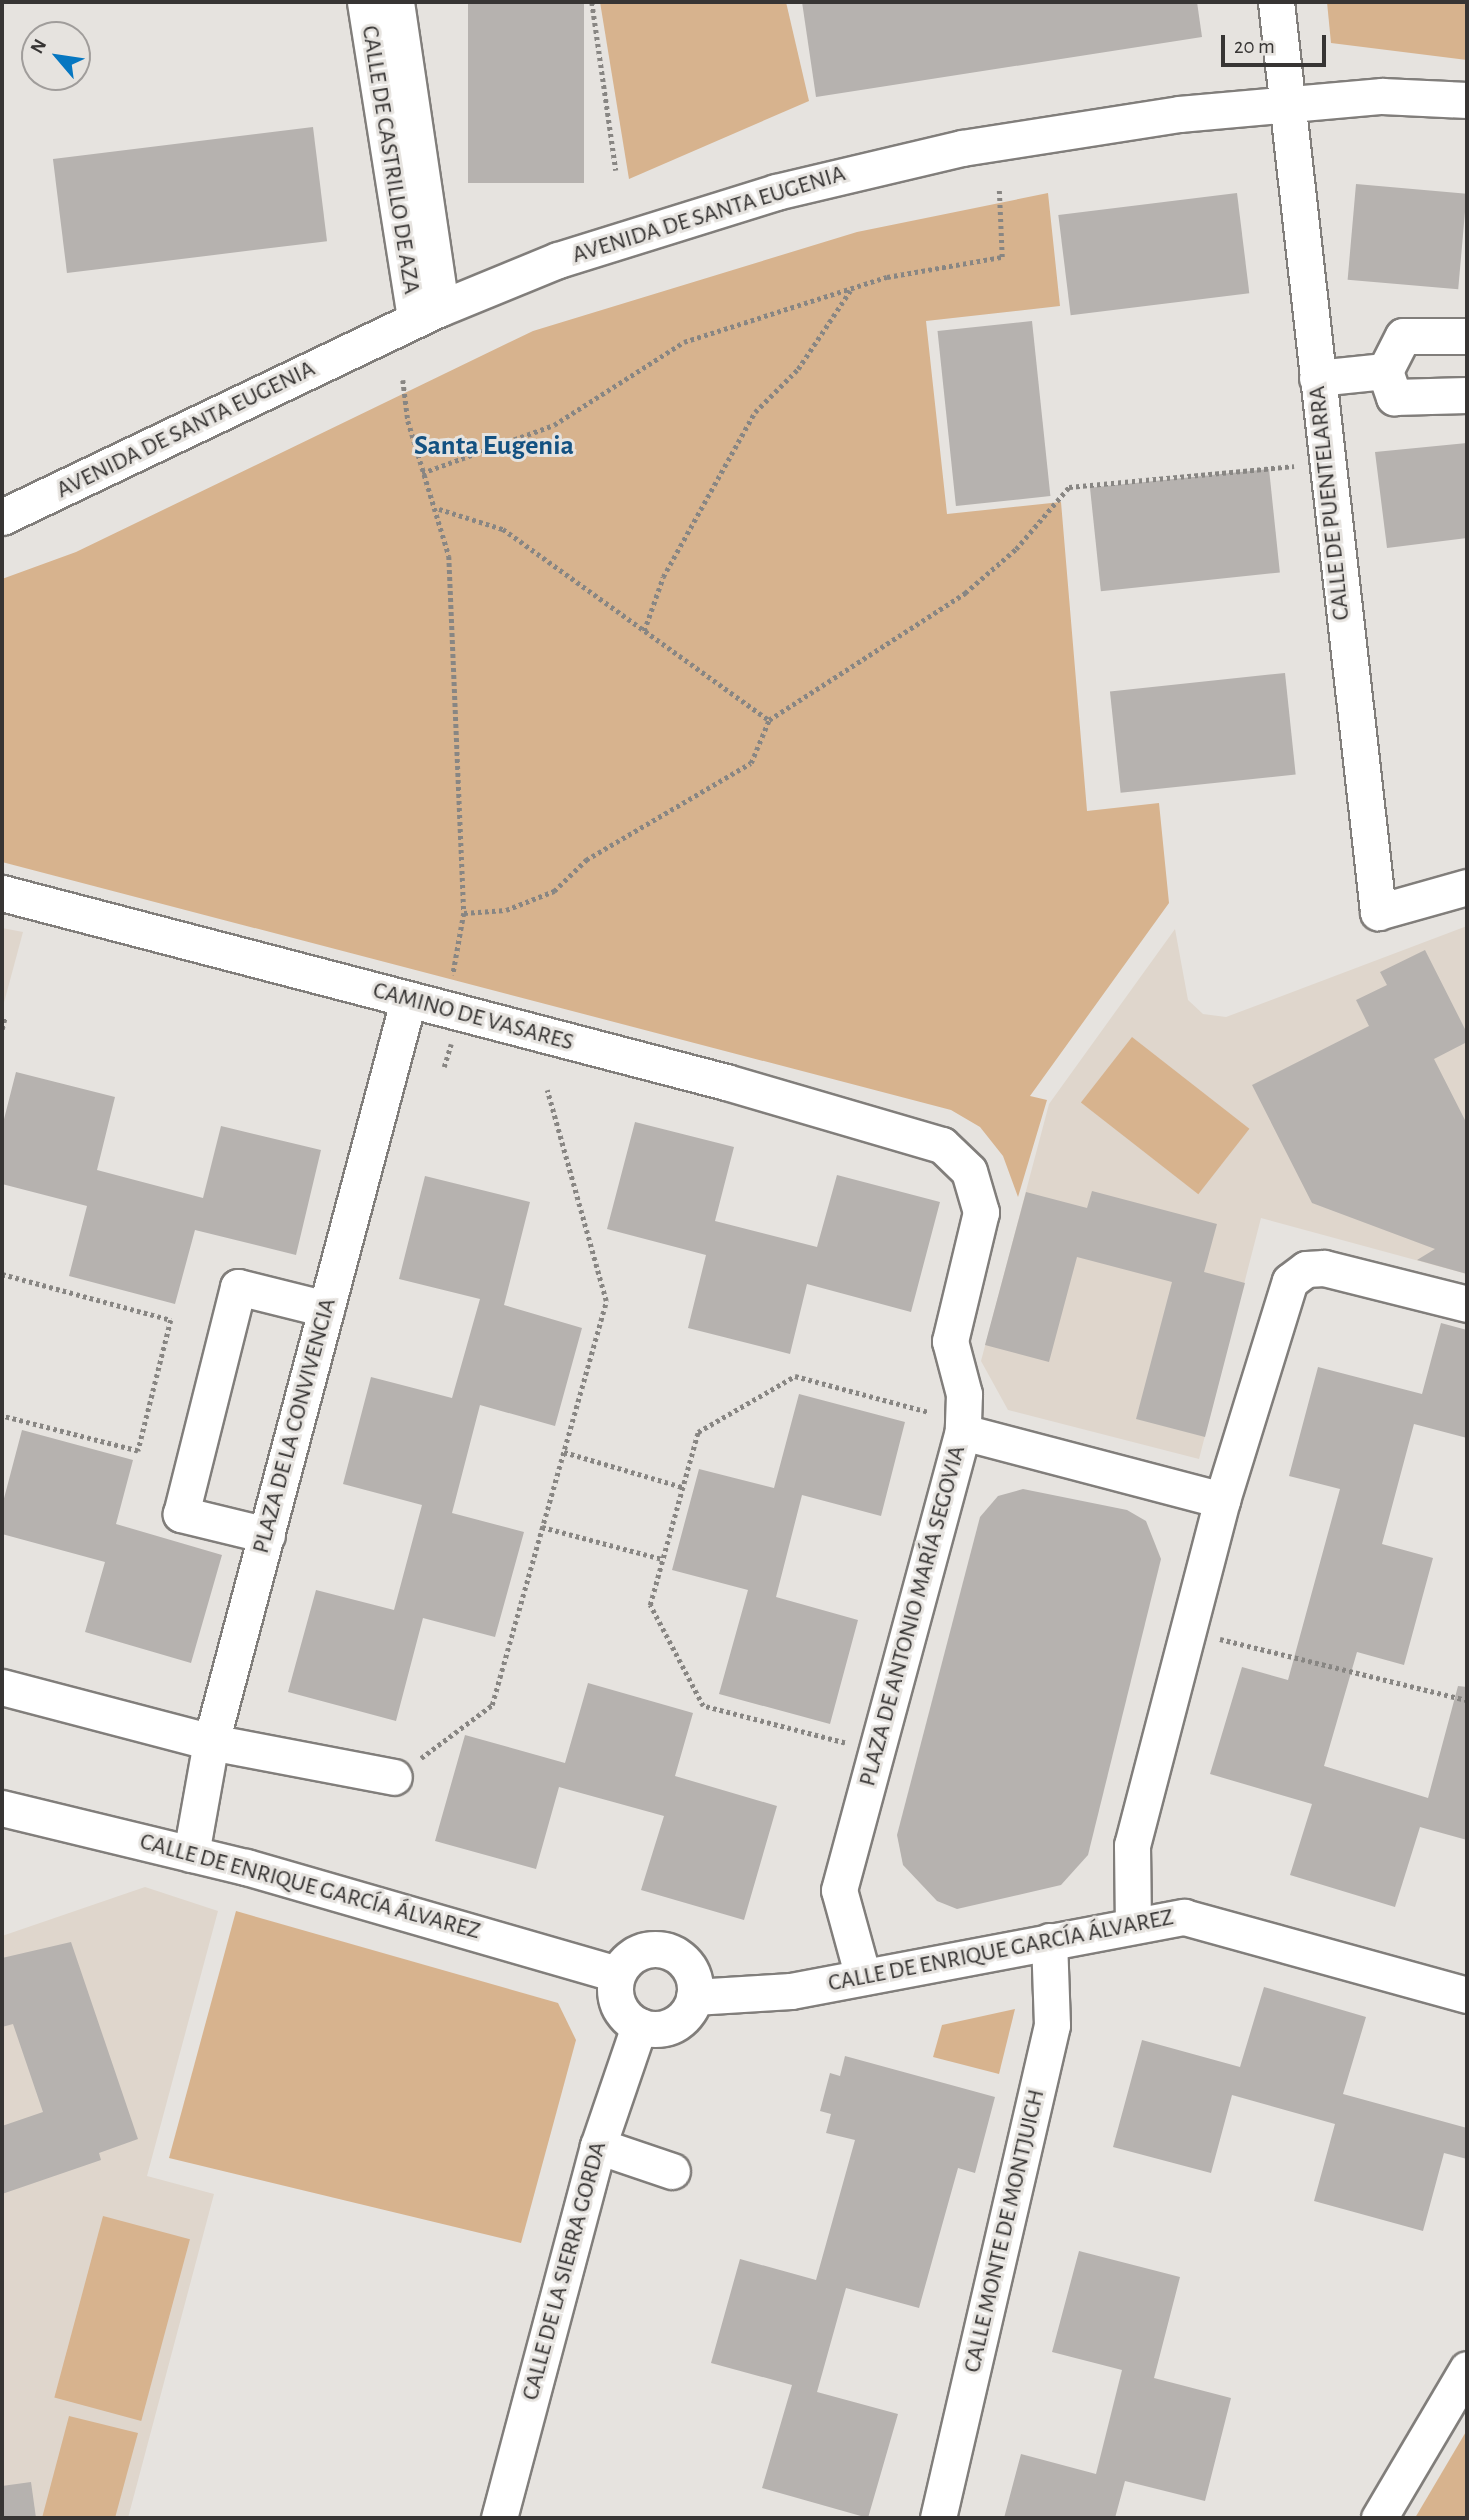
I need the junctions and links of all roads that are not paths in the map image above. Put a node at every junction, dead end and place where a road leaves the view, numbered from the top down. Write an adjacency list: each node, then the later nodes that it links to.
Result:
1 (365, 2): 6 (street, CALLE DE CASTRILLO DE AZA)
2 (396, 2): 6 (street, CALLE DE CASTRILLO DE AZA)
3 (1276, 2): 5 (street, CALLE DE PUENTELARRA)
4 (1467, 100): 5 (street, AVENIDA DE SANTA EUGENIA)
5 (1286, 102): 6 (street, AVENIDA DE SANTA EUGENIA); 9 (street, CALLE DE PUENTELARRA)
6 (428, 313): 11 (street, AVENIDA DE SANTA EUGENIA)
7 (1467, 336): 8 (street)
8 (1385, 371): 9 (street); 10 (street)
9 (1317, 378): 12 (street, CALLE DE PUENTELARRA)
10 (1467, 395)
11 (2, 517)
12 (1467, 887)
13 (2, 893): 14 (street, CAMINO DE VASARES)
14 (408, 1001): 16 (street, PLAZA DE LA CONVIVENCIA); 17 (street, CAMINO DE VASARES)
15 (1467, 1304): 18 (street)
16 (326, 1309): 19 (street, PLAZA DE LA CONVIVENCIA); 19 (street)
17 (963, 1432): 18 (street, PLAZA DE ANTONIO MARÍA SEGOVIA); 28 (street, PLAZA DE ANTONIO MARÍA SEGOVIA)
18 (1222, 1500): 25 (street)
19 (267, 1535): 21 (street, PLAZA DE LA CONVIVENCIA)
20 (2, 1687): 21 (street)
21 (211, 1742): 22 (street); 24 (street, PLAZA DE LA CONVIVENCIA)
22 (394, 1777)
23 (2, 1808): 24 (street, CALLE DE ENRIQUE GARCÍA ÁLVAREZ)
24 (191, 1854): 27 (street, CALLE DE ENRIQUE GARCÍA ÁLVAREZ)
25 (1133, 1924): 26 (street, CALLE DE ENRIQUE GARCÍA ÁLVAREZ); 29 (street, CALLE DE ENRIQUE GARCÍA ÁLVAREZ)
26 (1049, 1941): 28 (street, CALLE DE ENRIQUE GARCÍA ÁLVAREZ); 36 (street, CALLE MONTE DE MONTJUICH)
27 (617, 1974): 30 (street); 31 (street)
28 (863, 1977): 30 (street, CALLE DE ENRIQUE GARCÍA ÁLVAREZ)
29 (1467, 1995)
30 (694, 1997): 31 (street)
31 (639, 2026): 32 (street, CALLE DE LA SIERRA GORDA)
32 (598, 2146): 33 (street); 35 (street, CALLE DE LA SIERRA GORDA)
33 (672, 2171)
34 (1467, 2370): 37 (street)
35 (499, 2518)
36 (938, 2518)
37 (1379, 2518)

